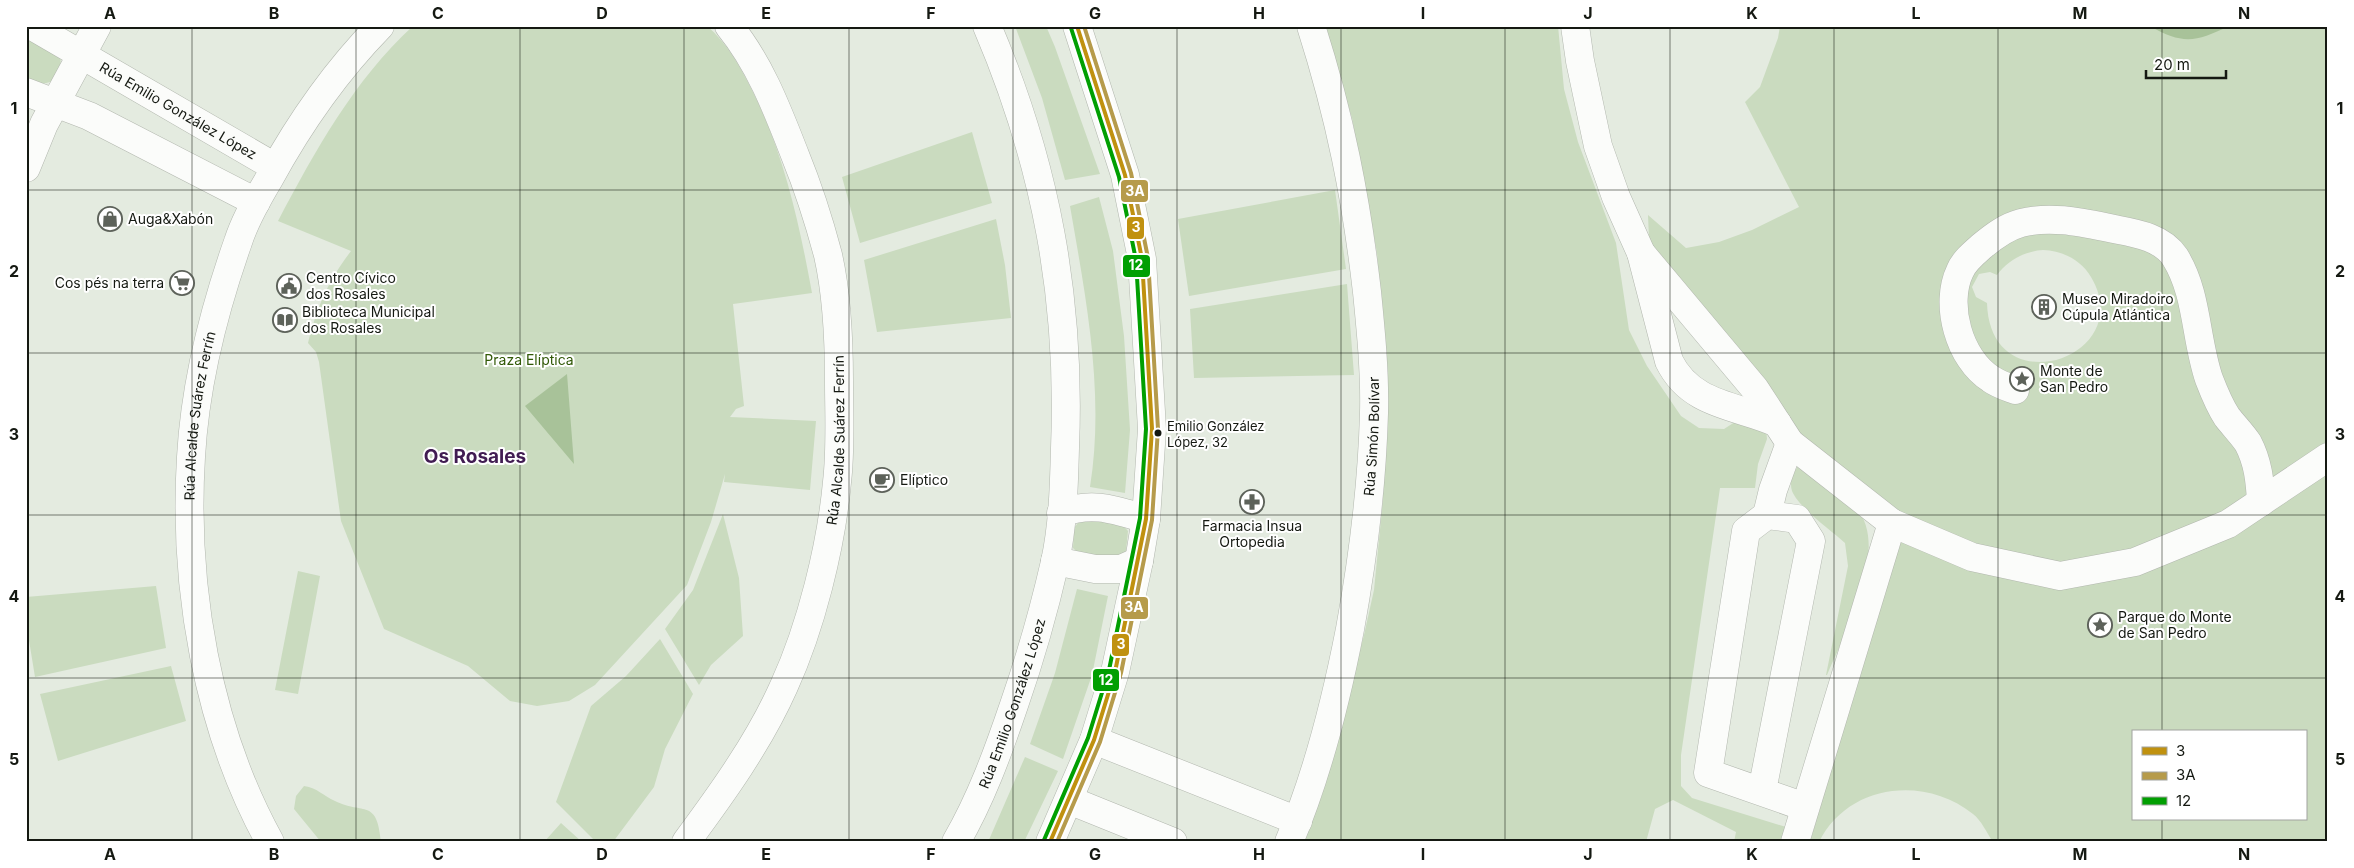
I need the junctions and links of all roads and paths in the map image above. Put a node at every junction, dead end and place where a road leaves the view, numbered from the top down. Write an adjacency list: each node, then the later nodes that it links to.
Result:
1 (32, 26): 9 (street, Rúa Emilio González López)
2 (96, 26): 9 (street)
3 (380, 26): 12 (street, Rúa Alcalde Suárez Ferrín)
4 (729, 26): 32 (street, Rúa Alcalde Suárez Ferrín)
5 (987, 26): 20 (street, Rúa Emilio González López)
6 (1077, 26): 22 (street)
7 (1311, 26): 30 (street, Rúa Simón Bolívar)
8 (1575, 26): 15 (street)
9 (81, 52): 11 (street); 12 (street, Rúa Emilio González López)
10 (26, 92): 11 (street)
11 (55, 102): 13 (street); 14 (street)
12 (275, 167): 14 (street, Rúa Alcalde Suárez Ferrín)
13 (26, 168)
14 (256, 202): 31 (street, Rúa Alcalde Suárez Ferrín)
15 (1641, 253): 17 (street); 17 (street)
16 (2015, 390): 19 (street)
17 (1783, 433): 21 (street); 23 (street)
18 (2328, 456): 19 (street)
19 (2262, 502): 23 (street)
20 (1061, 513): 22 (street); 24 (street, Rúa Emilio González López)
21 (1767, 515): 27 (street); 27 (street)
22 (1146, 520): 25 (street)
23 (1892, 523): 29 (street)
24 (1055, 561): 25 (street); 33 (street, Rúa Emilio González López)
25 (1139, 561): 26 (street)
26 (1094, 740): 28 (street); 30 (street)
27 (1762, 791): 29 (street)
28 (1069, 800): 34 (street); 35 (street)
29 (1805, 807): 36 (street)
30 (1293, 832)
31 (270, 842)
32 (686, 842)
33 (956, 842)
34 (1050, 842)
35 (1173, 842)
36 (1795, 842)

